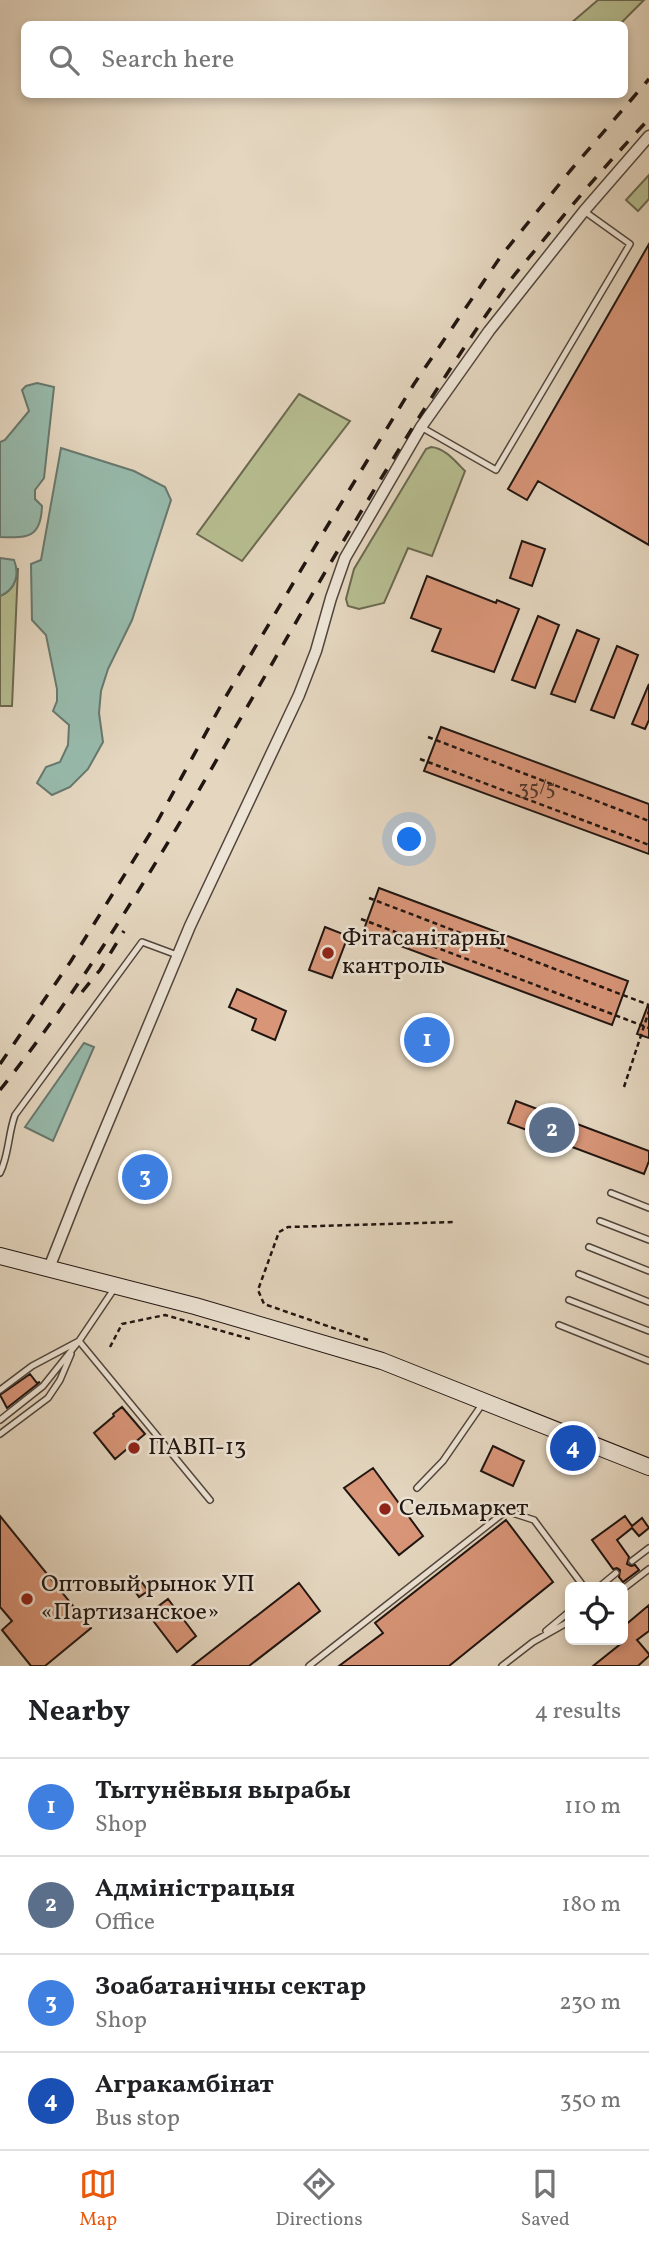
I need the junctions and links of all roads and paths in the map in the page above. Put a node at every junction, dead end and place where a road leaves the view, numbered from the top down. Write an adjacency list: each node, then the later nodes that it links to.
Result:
1 (649, 135): 2 (street)
2 (584, 211): 3 (street); 3 (lane)
3 (421, 427): 10 (street)
4 (428, 737): 6 (path)
5 (420, 759): 7 (path)
6 (649, 821)
7 (649, 845)
8 (369, 898): 11 (path)
9 (361, 919): 13 (path)
10 (177, 956): 16 (lane); 24 (street)
11 (649, 1005)
12 (649, 1011): 13 (path)
13 (643, 1026): 14 (path); 15 (path)
14 (649, 1028)
15 (624, 1087)
16 (0, 1173)
17 (611, 1193): 18 (lane)
18 (649, 1208)
19 (600, 1221): 21 (lane)
20 (453, 1222): 30 (path)
21 (649, 1240)
22 (589, 1247): 25 (lane)
23 (0, 1256): 24 (street)
24 (49, 1268): 27 (street)
25 (649, 1271)
26 (579, 1274): 29 (lane)
27 (117, 1285): 31 (street); 35 (lane)
28 (569, 1300): 33 (lane)
29 (649, 1302)
30 (264, 1304): 31 (path); 34 (path)
31 (256, 1324): 36 (path); 39 (street)
32 (559, 1325): 37 (lane)
33 (649, 1331)
34 (368, 1340)
35 (77, 1343): 38 (lane); 40 (lane); 41 (lane); 44 (lane)
36 (110, 1347)
37 (649, 1361)
38 (0, 1390)
39 (485, 1400): 42 (street); 43 (lane)
40 (0, 1420)
41 (0, 1434)
42 (649, 1467)
43 (417, 1488)
44 (209, 1500)
45 (649, 1548): 46 (lane)
46 (632, 1561)
47 (649, 1569): 51 (lane)
48 (616, 1573): 50 (lane)
49 (580, 1582): 55 (lane)
50 (605, 1582)
51 (628, 1585)
52 (565, 1615): 54 (lane)
53 (565, 1623): 54 (lane)
54 (533, 1642): 56 (lane)
55 (309, 1666)
56 (502, 1666)

